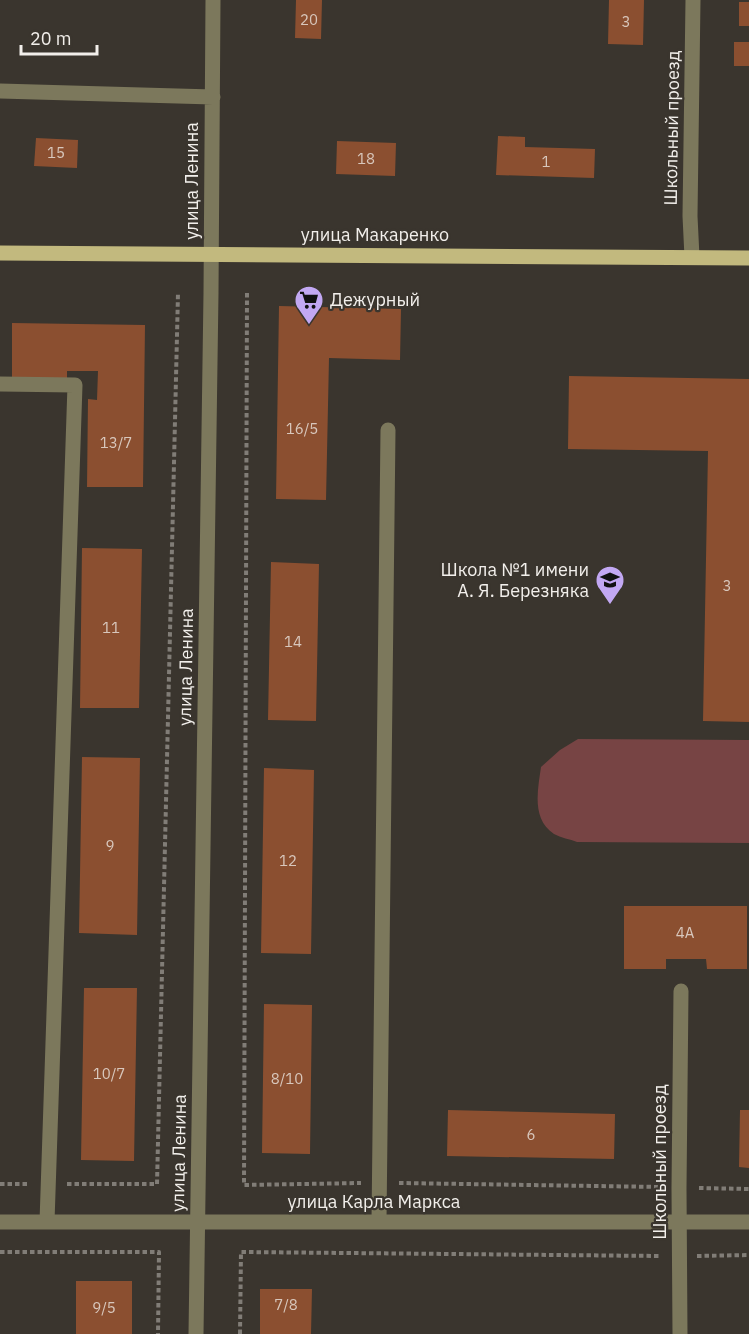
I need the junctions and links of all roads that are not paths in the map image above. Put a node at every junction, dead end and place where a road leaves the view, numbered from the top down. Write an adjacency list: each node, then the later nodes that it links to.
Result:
1 (213, 0): 4 (street, улица Ленина)
2 (693, 0): 7 (street, Школьный проезд)
3 (0, 90): 4 (street)
4 (213, 97): 6 (street, улица Ленина)
5 (0, 253): 6 (main road, улица Макаренко)
6 (212, 254): 7 (main road, улица Макаренко); 17 (street, улица Ленина)
7 (692, 257): 8 (main road, улица Макаренко)
8 (749, 258)
9 (0, 384): 14 (street)
10 (388, 430): 12 (street)
11 (681, 991): 15 (street, Школьный проезд)
12 (379, 1221): 15 (street, улица Карла Маркса); 17 (street, улица Карла Маркса)
13 (0, 1222): 14 (street, улица Карла Маркса)
14 (46, 1222): 17 (street, улица Карла Маркса)
15 (679, 1222): 16 (street, улица Карла Маркса); 19 (street, Школьный проезд)
16 (749, 1222)
17 (197, 1223): 18 (street, улица Ленина)
18 (196, 1334)
19 (680, 1334)

